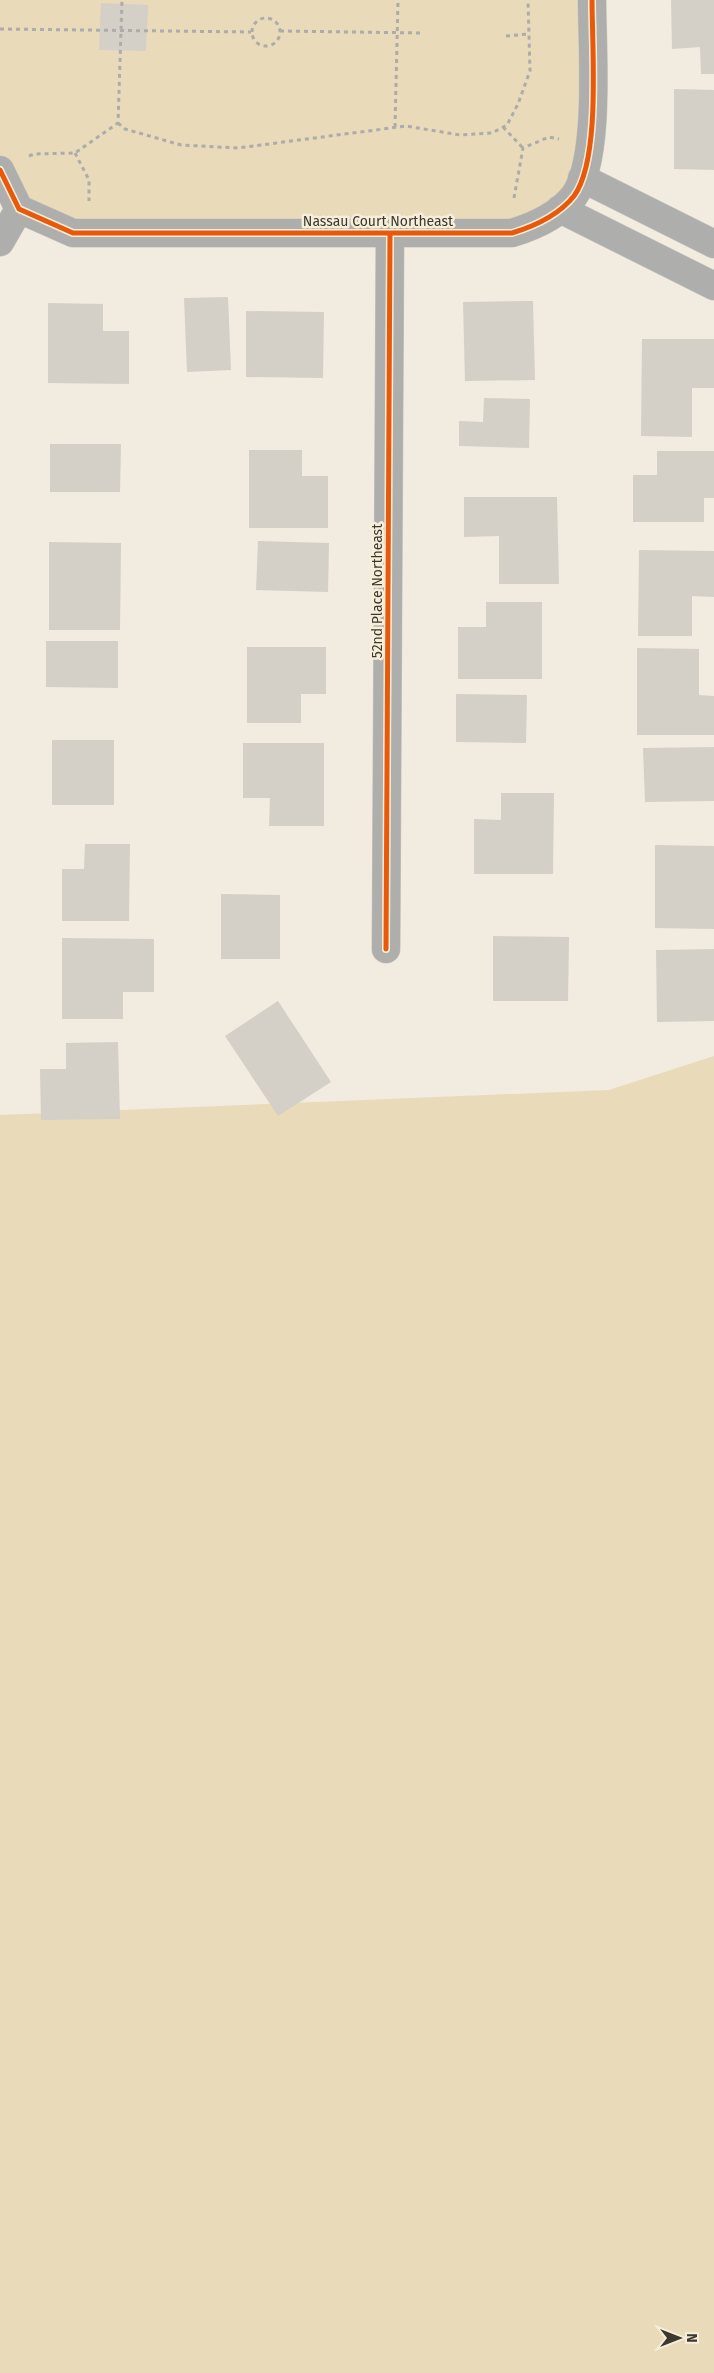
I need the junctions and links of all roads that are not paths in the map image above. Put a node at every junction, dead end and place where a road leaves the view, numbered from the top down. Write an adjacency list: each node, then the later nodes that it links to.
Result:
1 (592, 0): 3 (street, Nassau Court Northeast)
2 (0, 170): 4 (street)
3 (582, 178): 5 (street, Nassau Court Northeast); 8 (street)
4 (19, 209): 6 (street, Nassau Court Northeast); 7 (street)
5 (560, 209): 6 (street, Nassau Court Northeast); 9 (street)
6 (390, 232): 10 (street, 52nd Place Northeast)
7 (0, 242)
8 (714, 244)
9 (714, 286)
10 (386, 949)

